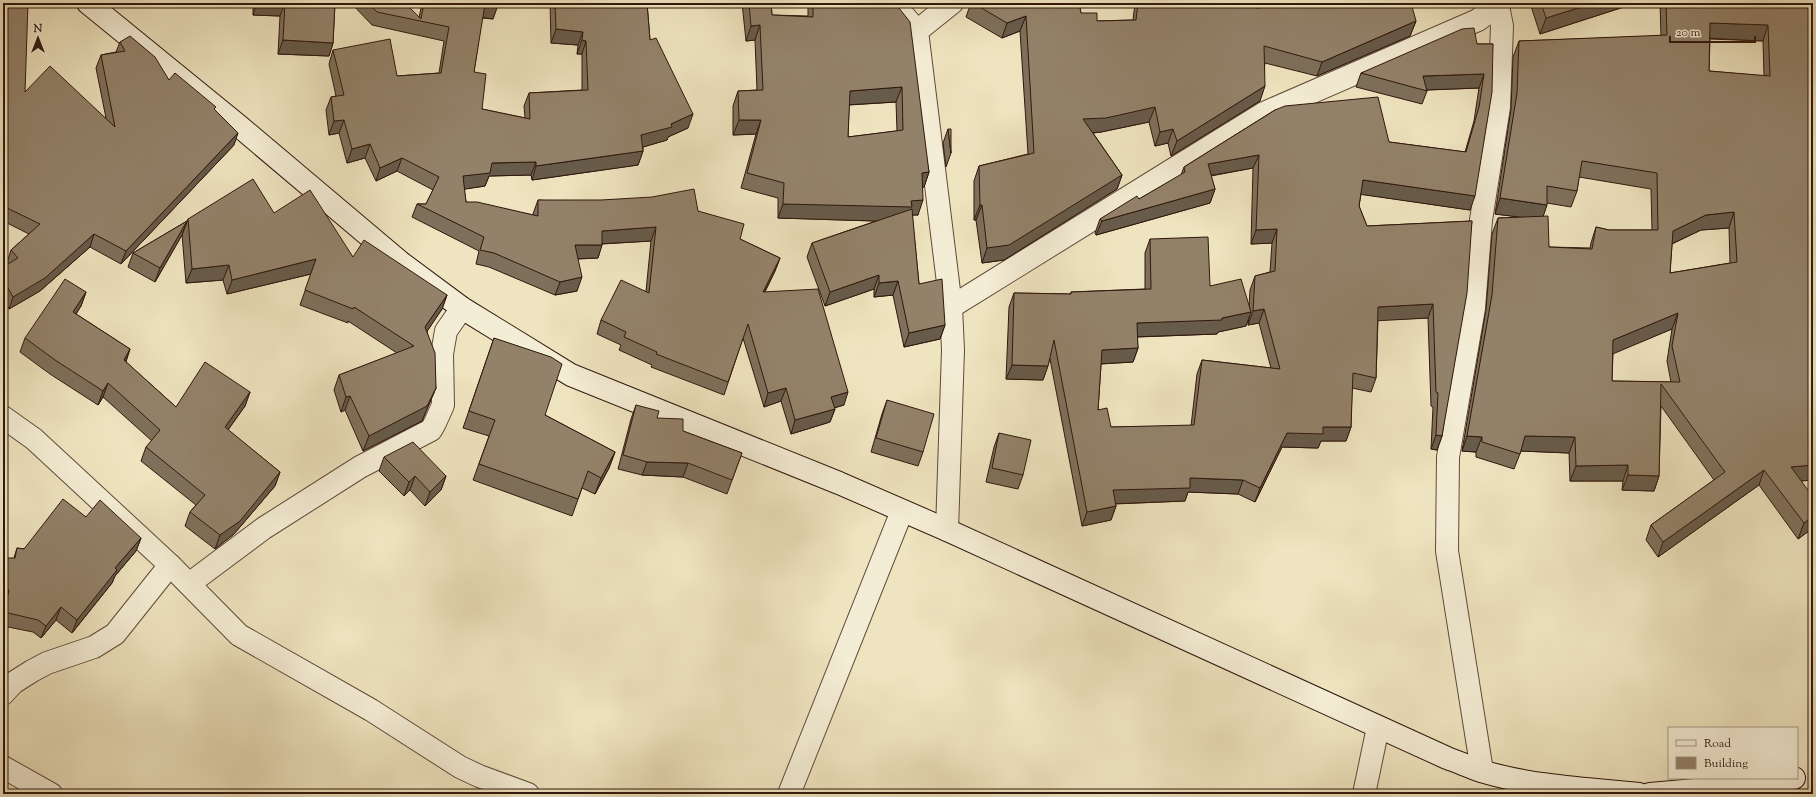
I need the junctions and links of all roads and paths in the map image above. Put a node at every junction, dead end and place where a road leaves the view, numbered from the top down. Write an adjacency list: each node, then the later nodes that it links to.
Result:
1 (88, 3): 7 (street)
2 (893, 3): 5 (street)
3 (952, 3): 5 (street)
4 (1499, 5): 6 (street); 16 (street)
5 (917, 31): 6 (street)
6 (951, 307): 10 (street)
7 (462, 308): 9 (street); 12 (street)
8 (3, 417): 11 (street)
9 (902, 511): 10 (street); 22 (street)
10 (947, 530): 14 (street)
11 (170, 565): 12 (street); 13 (street)
12 (189, 584): 21 (street)
13 (3, 694)
14 (1378, 727): 16 (street); 23 (street)
15 (3, 767): 20 (street)
16 (1482, 771): 24 (street)
17 (1813, 774): 18 (street)
18 (1798, 778)
19 (1791, 779): 25 (street)
20 (51, 794)
21 (528, 794)
22 (789, 794)
23 (1364, 794)
24 (1639, 794)
25 (1650, 794)

